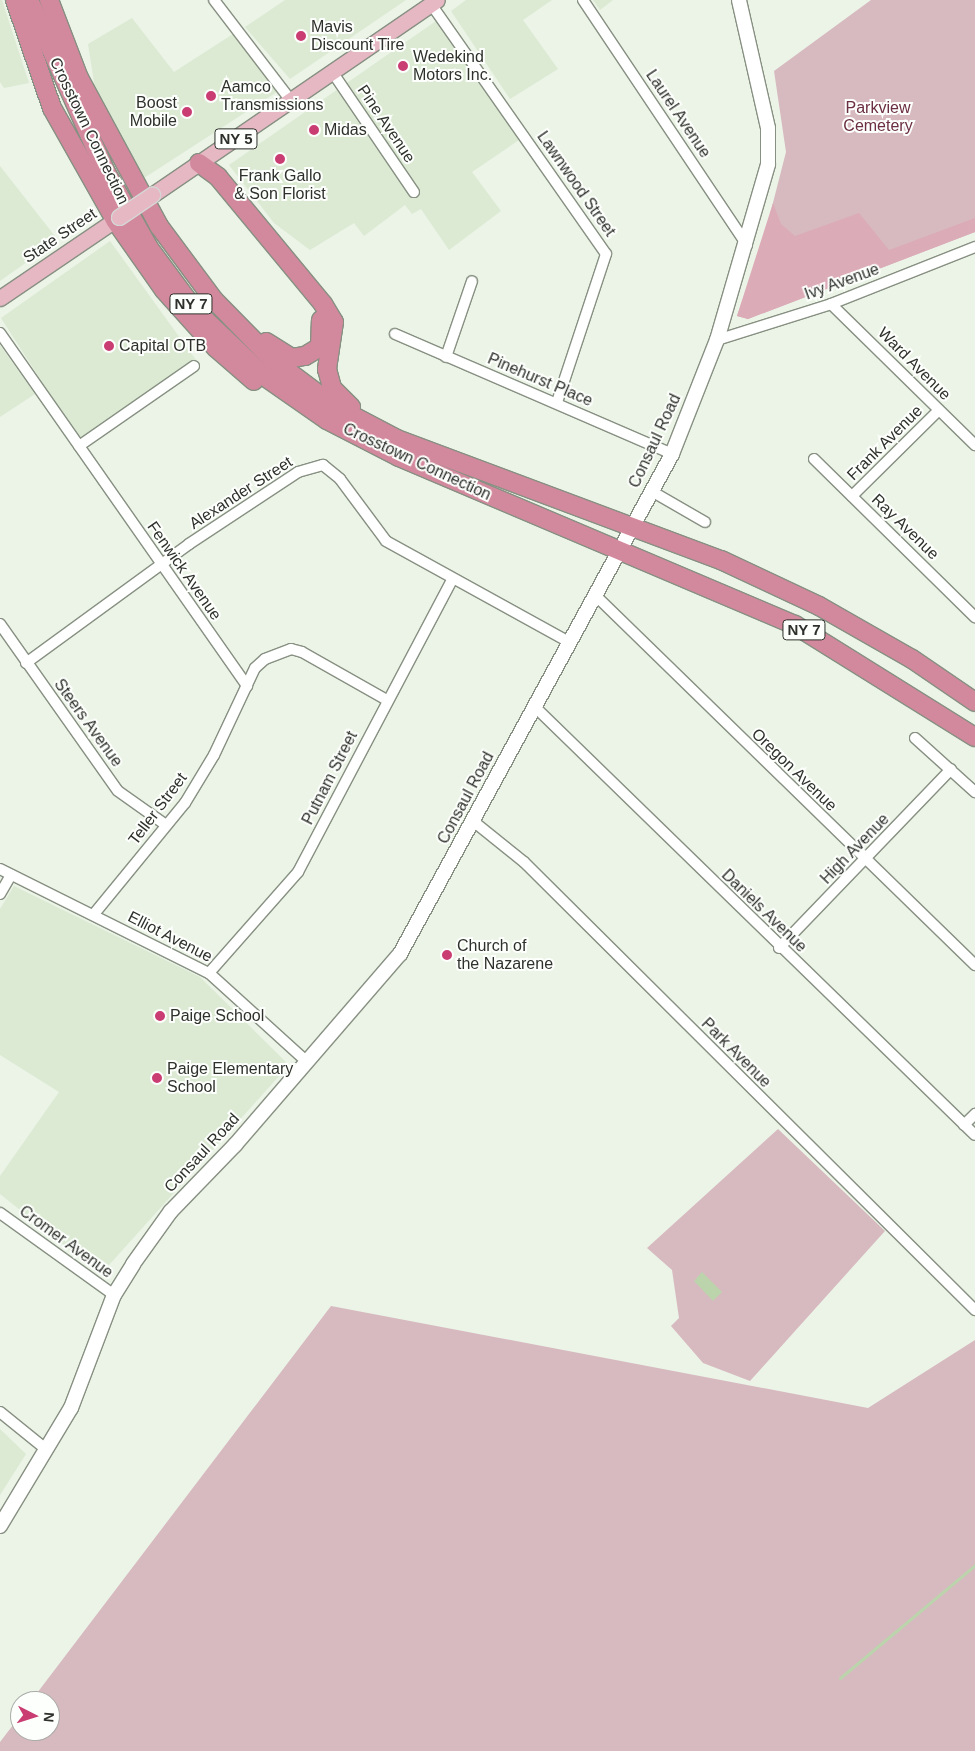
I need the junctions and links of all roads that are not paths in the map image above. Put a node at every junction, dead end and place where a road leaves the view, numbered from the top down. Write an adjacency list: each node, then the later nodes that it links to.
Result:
1 (15, 0): 12 (highway)
2 (29, 0): 30 (highway, Crosstown Connection / NY 7)
3 (49, 0): 18 (highway, Crosstown Connection / NY 7)
4 (214, 0): 9 (street)
5 (583, 0): 13 (street, Laurel Avenue)
6 (739, 0): 13 (street, Consaul Road)
7 (434, 2): 8 (main road, State Street / NY 5); 24 (street, Lawnwood Street)
8 (333, 72): 9 (main road, State Street / NY 5); 11 (street, Pine Avenue)
9 (292, 102): 10 (main road, State Street / NY 5)
10 (199, 163): 12 (main road, State Street / NY 5, bridge); 18 (highway); 26 (highway)
11 (414, 192)
12 (117, 218): 16 (main road, State Street / NY 5); 30 (highway)
13 (747, 246): 21 (street, Consaul Road)
14 (975, 247): 17 (street, Ivy Avenue)
15 (472, 281): 22 (street)
16 (0, 298)
17 (832, 304): 21 (street, Ivy Avenue); 25 (street, Ward Avenue)
18 (238, 325): 26 (highway, Crosstown Connection / NY 7)
19 (0, 333): 28 (street, Fenwick Avenue)
20 (395, 334): 22 (street, Pinehurst Place)
21 (718, 340): 29 (street, Consaul Road)
22 (446, 357): 24 (street, Pinehurst Place)
23 (194, 366): 28 (street)
24 (557, 402): 29 (street, Pinehurst Place)
25 (939, 410): 27 (street, Ward Avenue); 33 (street, Frank Avenue)
26 (397, 439): 35 (highway, Crosstown Connection / NY 7)
27 (975, 445)
28 (79, 446): 37 (street, Fenwick Avenue)
29 (672, 454): 32 (street, Consaul Road)
30 (399, 457): 36 (highway, Crosstown Connection / NY 7)
31 (814, 459): 33 (street, Ray Avenue)
32 (653, 492): 34 (street); 35 (street, Consaul Road)
33 (852, 496): 40 (street, Ray Avenue)
34 (705, 522)
35 (632, 526): 36 (street, Consaul Road); 46 (highway, Crosstown Connection / NY 7)
36 (620, 547): 39 (street, Consaul Road); 48 (highway, Crosstown Connection / NY 7)
37 (160, 565): 38 (street, Alexander Street); 43 (street, Alexander Street); 44 (street, Fenwick Avenue)
38 (452, 580): 42 (street, Alexander Street); 45 (street, Putnam Street)
39 (594, 594): 42 (street, Consaul Road); 54 (street, Oregon Avenue)
40 (975, 617)
41 (0, 624): 43 (street, Steers Avenue)
42 (568, 642): 47 (street, Consaul Road)
43 (26, 662): 53 (street, Steers Avenue)
44 (247, 686): 45 (street); 53 (street, Teller Street)
45 (387, 700): 61 (street, Putnam Street)
46 (975, 702)
47 (534, 706): 52 (street, Consaul Road); 59 (street, Daniels Avenue)
48 (975, 737)
49 (915, 738): 50 (street)
50 (950, 769): 51 (street); 54 (street, High Avenue)
51 (975, 792)
52 (473, 822): 62 (street, Consaul Road); 68 (street, Park Avenue)
53 (166, 824): 58 (street, Teller Street)
54 (866, 861): 59 (street, High Avenue); 60 (street, Oregon Avenue)
55 (0, 869): 56 (street, Elliot Avenue)
56 (11, 875): 57 (street); 58 (street, Elliot Avenue)
57 (0, 894)
58 (94, 914): 61 (street, Elliot Avenue)
59 (779, 948): 64 (street, Daniels Avenue)
60 (975, 965)
61 (209, 973): 62 (street, Elliot Avenue)
62 (306, 1061): 67 (street, Consaul Road)
63 (975, 1114): 64 (street)
64 (964, 1125): 65 (street, Daniels Avenue)
65 (975, 1135)
66 (0, 1213): 67 (street, Cromer Avenue)
67 (114, 1295): 70 (street, Consaul Road)
68 (975, 1310)
69 (0, 1412): 70 (street)
70 (47, 1450): 71 (street, Consaul Road)
71 (0, 1526)

